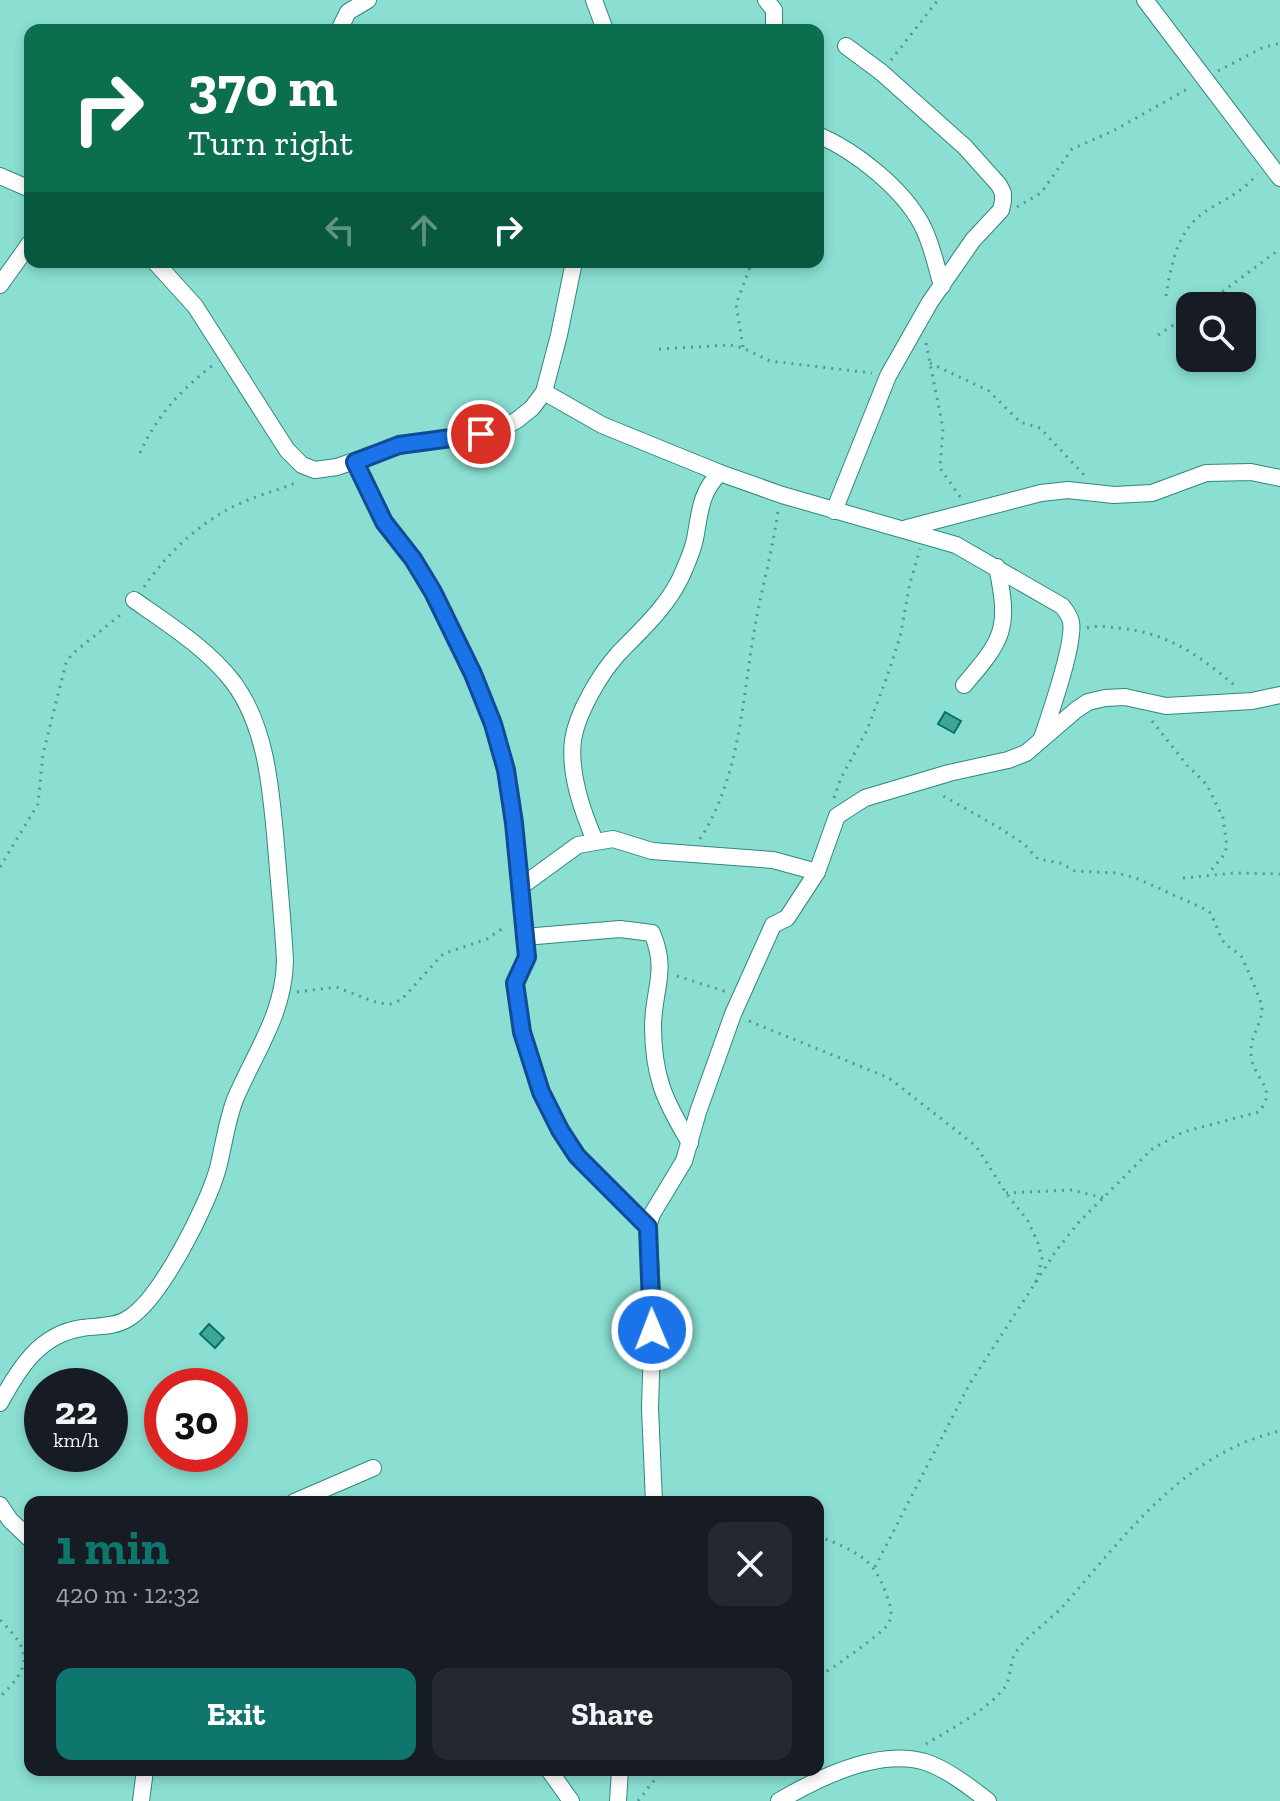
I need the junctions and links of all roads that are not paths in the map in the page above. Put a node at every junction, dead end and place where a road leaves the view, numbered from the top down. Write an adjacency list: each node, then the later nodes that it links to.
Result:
1 (368, 0): 5 (street)
2 (594, 0): 6 (street)
3 (766, 0): 7 (street)
4 (1145, 0): 11 (street)
5 (342, 24)
6 (603, 24)
7 (774, 24)
8 (846, 46): 17 (street)
9 (824, 137): 17 (street)
10 (0, 176): 12 (street)
11 (1280, 178)
12 (24, 186)
13 (24, 251): 16 (street)
14 (160, 268): 19 (street)
15 (573, 268): 18 (street)
16 (0, 285)
17 (942, 286): 22 (street)
18 (544, 392): 19 (street); 20 (street)
19 (355, 462): 31 (street)
20 (720, 473): 22 (street); 29 (street)
21 (1280, 478): 23 (street)
22 (834, 511): 23 (street)
23 (904, 529): 24 (street)
24 (997, 567): 26 (street); 28 (street)
25 (134, 600): 35 (street)
26 (964, 685)
27 (1280, 695): 28 (street)
28 (1041, 741): 30 (street)
29 (595, 841): 30 (street); 31 (street)
30 (817, 872): 33 (street)
31 (519, 888): 32 (street)
32 (524, 937): 33 (street); 34 (street)
33 (690, 1143): 34 (street)
34 (648, 1227): 38 (street)
35 (0, 1403)
36 (373, 1468): 37 (street)
37 (308, 1496)
38 (654, 1496)
39 (0, 1505): 40 (street)
40 (24, 1533)
41 (553, 1776): 45 (street)
42 (620, 1776): 46 (street)
43 (824, 1776): 47 (street)
44 (824, 1776): 48 (street)
45 (571, 1801)
46 (618, 1801)
47 (779, 1801)
48 (988, 1801)

